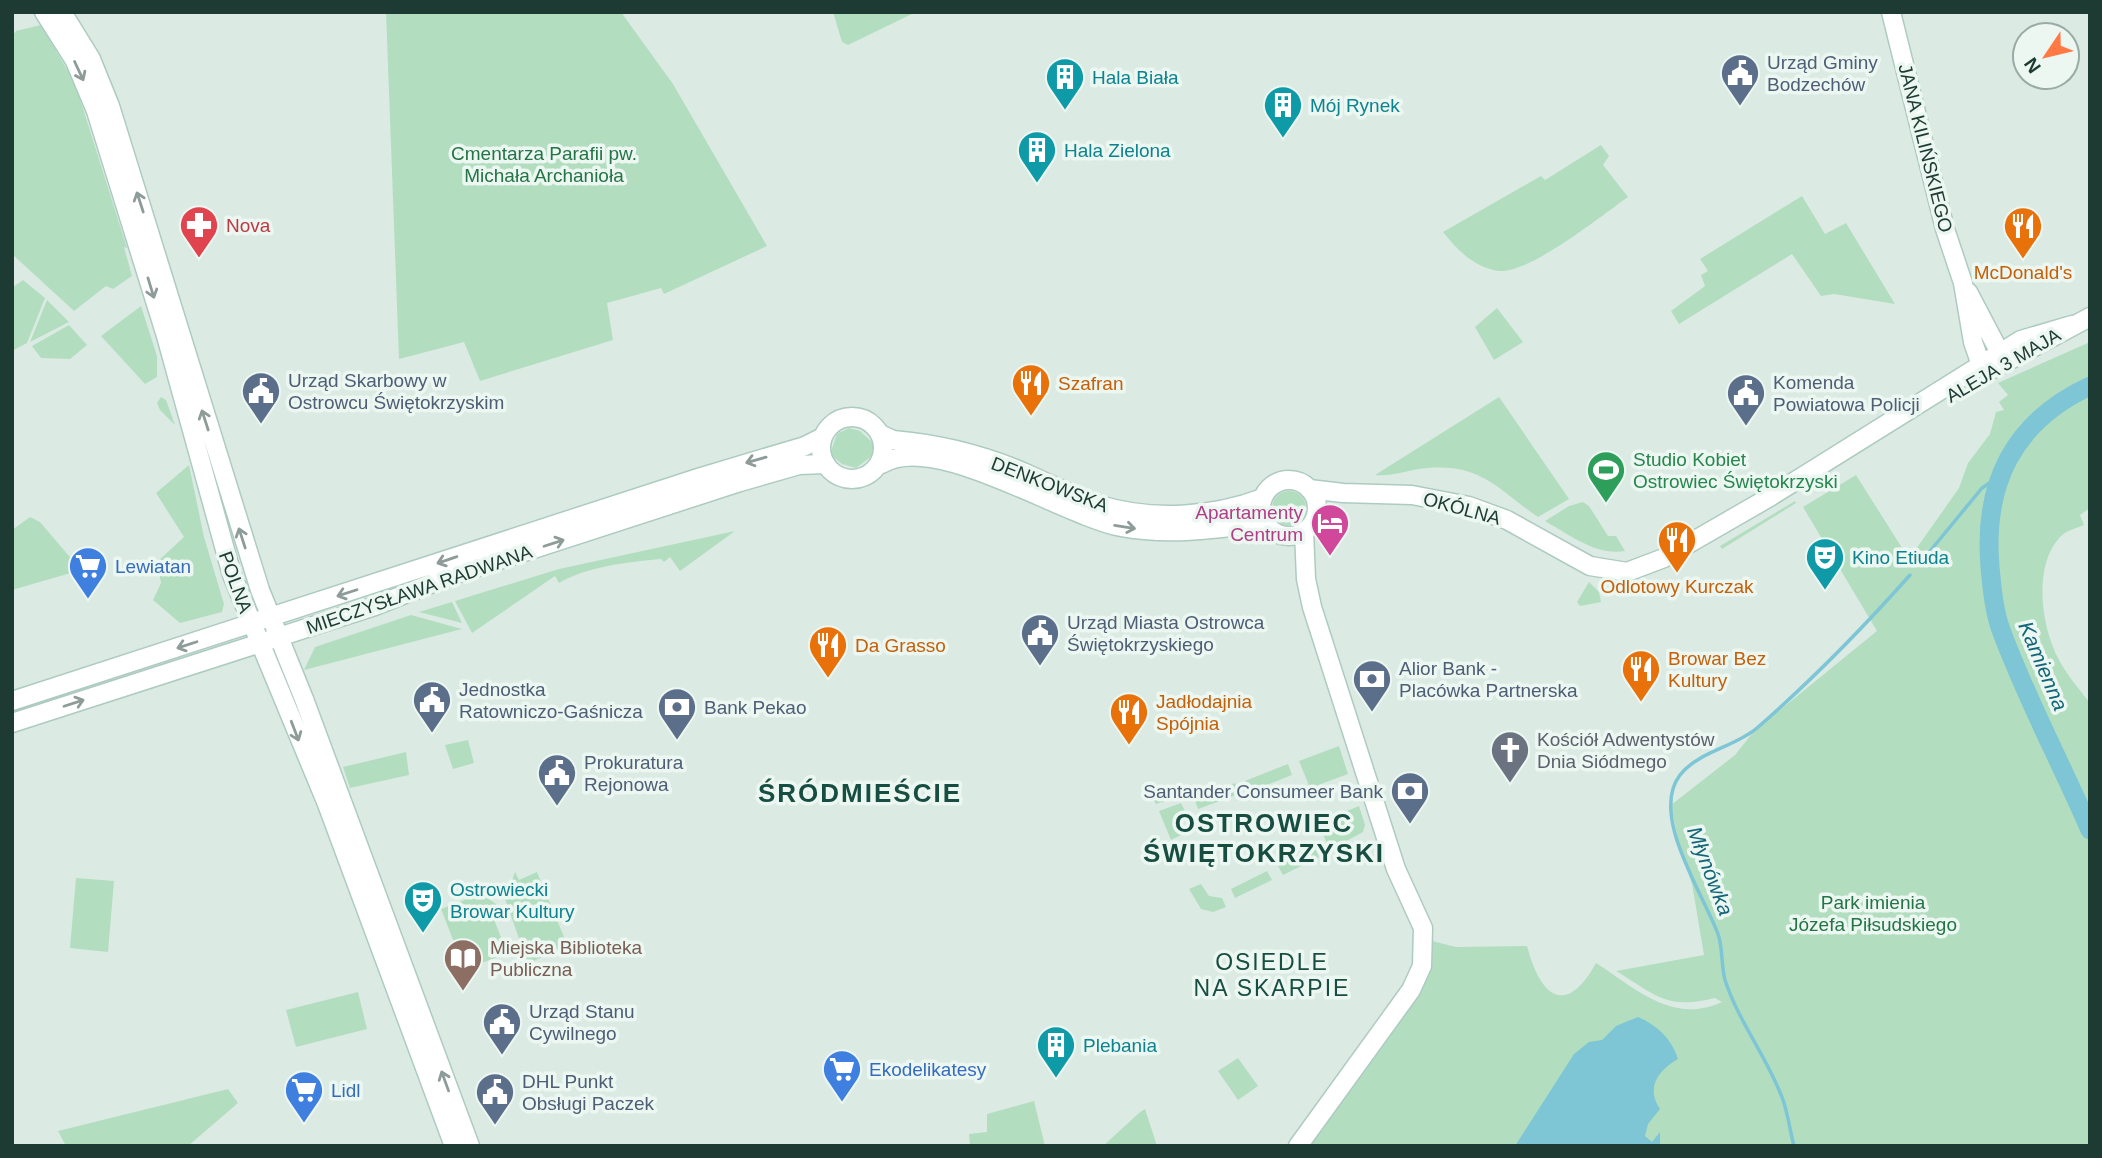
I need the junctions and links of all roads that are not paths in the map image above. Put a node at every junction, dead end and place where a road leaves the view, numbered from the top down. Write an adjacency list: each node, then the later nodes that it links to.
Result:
1 (44, 12): 22 (main road, POLNA, one-way to 22)
2 (62, 12): 19 (main road, POLNA, one-way to 2)
3 (1891, 12): 5 (main road, JANA KILIŃSKIEGO)
4 (2090, 317): 5 (main road, ALEJA 3 MAJA)
5 (1992, 362): 17 (main road, ALEJA 3 MAJA)
6 (880, 434): 7 (main road); 9 (main road); 12 (main road, DENKOWSKA)
7 (821, 438): 8 (main road); 20 (main road, MIECZYSŁAWA RADWANA, one-way to 20)
8 (826, 464): 9 (main road); 23 (main road, MIECZYSŁAWA RADWANA, one-way to 8)
9 (882, 464): 14 (main road, DENKOWSKA, one-way to 14)
10 (1309, 489): 11 (main road, OKÓLNA); 12 (main road); 13 (main road)
11 (1343, 493): 13 (main road); 17 (main road, OKÓLNA)
12 (1263, 498): 14 (main road)
13 (1316, 514): 15 (main road)
14 (1265, 523): 16 (main road)
15 (1304, 531): 16 (main road); 18 (main road)
16 (1286, 535): 18 (main road)
17 (1612, 572)
18 (1306, 579): 29 (main road)
19 (260, 590): 20 (main road); 21 (main road, POLNA)
20 (298, 609): 21 (main road, MIECZYSŁAWA RADWANA)
21 (271, 617): 22 (main road, MIECZYSŁAWA RADWANA); 23 (main road, POLNA)
22 (252, 624): 24 (main road, POLNA); 25 (main road, MIECZYSŁAWA RADWANA, one-way to 25)
23 (279, 638): 24 (main road, MIECZYSŁAWA RADWANA); 28 (main road, POLNA, one-way to 23)
24 (261, 644): 26 (main road, MIECZYSŁAWA RADWANA, one-way to 24); 27 (main road, POLNA, one-way to 27)
25 (12, 701)
26 (12, 723)
27 (454, 1146)
28 (470, 1146)
29 (1298, 1146)

